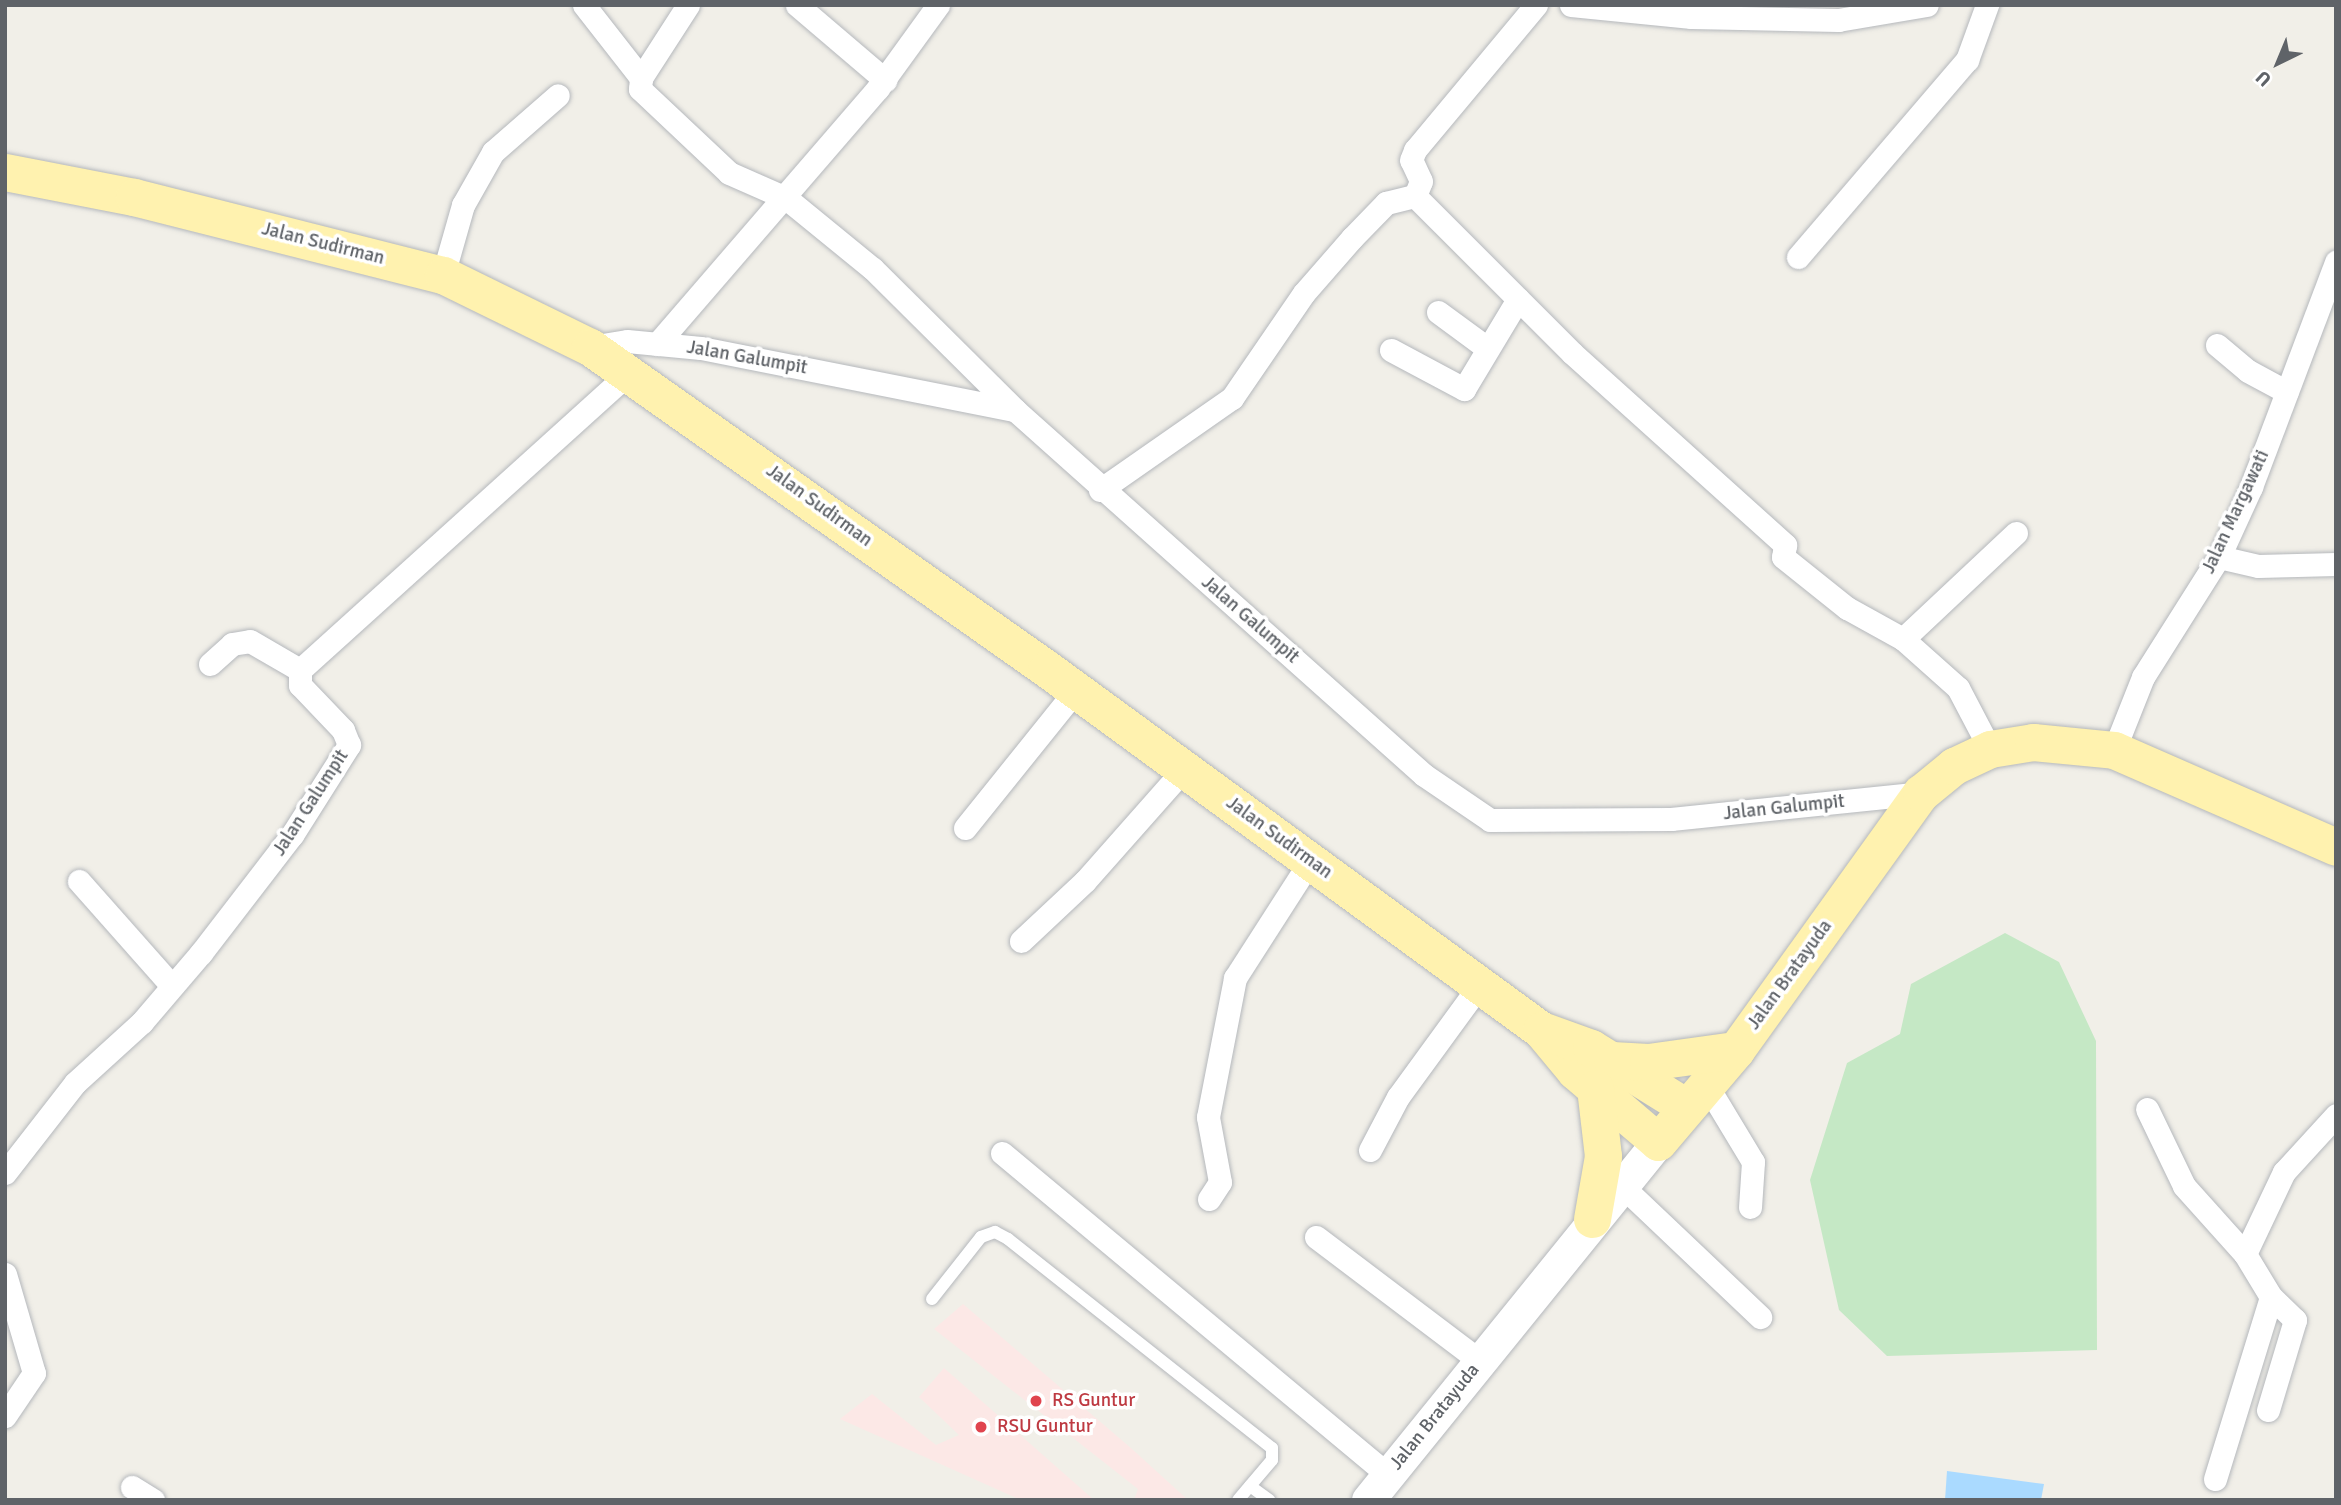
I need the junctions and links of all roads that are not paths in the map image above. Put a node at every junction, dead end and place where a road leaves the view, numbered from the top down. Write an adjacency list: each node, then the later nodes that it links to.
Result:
1 (584, 5): 10 (street)
2 (688, 5): 10 (street)
3 (797, 5): 11 (street)
4 (938, 5): 11 (street)
5 (1536, 5): 14 (street)
6 (1571, 5): 9 (street)
7 (1927, 5): 9 (street)
8 (1987, 5): 16 (street)
9 (1610, 8)
10 (640, 78): 15 (street)
11 (884, 80): 15 (street)
12 (558, 95): 18 (street)
13 (5, 172): 18 (main road, Jalan Sudirman)
14 (1415, 195): 19 (street); 29 (street)
15 (786, 198): 21 (street); 28 (street)
16 (1798, 257)
17 (2336, 262): 27 (street, Jalan Margawati)
18 (443, 275): 23 (main road, Jalan Sudirman)
19 (1518, 299): 24 (street); 33 (street)
20 (1438, 312): 24 (street)
21 (657, 344): 23 (street, Jalan Galumpit); 28 (street, Jalan Galumpit)
22 (2217, 345): 27 (street)
23 (590, 347): 26 (main road, Jalan Sudirman)
24 (1487, 348): 25 (street)
25 (1391, 349)
26 (630, 372): 35 (street); 36 (main road, Jalan Sudirman)
27 (2287, 391): 31 (street, Jalan Margawati)
28 (1015, 410): 29 (street, Jalan Galumpit)
29 (1100, 490): 40 (street, Jalan Galumpit)
30 (2015, 533): 33 (street)
31 (2219, 557): 32 (street); 38 (street, Jalan Margawati)
32 (2336, 564)
33 (1903, 639): 37 (street)
34 (210, 664): 35 (street)
35 (300, 670): 46 (street, Jalan Galumpit)
36 (1076, 690): 39 (main road, Jalan Sudirman); 41 (street)
37 (1990, 749): 38 (main road, Jalan Bratayuda); 40 (main road, Jalan Bratayuda)
38 (2114, 750): 42 (main road, Jalan Bratayuda)
39 (1184, 769): 43 (main road, Jalan Sudirman); 45 (street)
40 (1921, 793): 48 (main road, Jalan Bratayuda)
41 (965, 828)
42 (2336, 847)
43 (1310, 860): 47 (main road, Jalan Sudirman); 58 (street)
44 (79, 881): 46 (street)
45 (1021, 942)
46 (172, 986): 56 (street, Jalan Galumpit)
47 (1479, 986): 49 (main road, Jalan Sudirman); 54 (street)
48 (1736, 1050): 49 (main road); 50 (main road, Jalan Bratayuda)
49 (1603, 1074): 50 (main road); 53 (main road); 60 (main road)
50 (1696, 1096): 53 (main road, Jalan Bratayuda); 59 (street)
51 (2147, 1110): 62 (street)
52 (2333, 1121): 62 (street)
53 (1658, 1142): 57 (street, Jalan Bratayuda)
54 (1370, 1150)
55 (1002, 1153): 73 (street)
56 (5, 1173)
57 (1621, 1185): 60 (street, Jalan Bratayuda); 66 (street)
58 (1209, 1199)
59 (1750, 1207)
60 (1592, 1219): 67 (street, Jalan Bratayuda)
61 (1316, 1237): 67 (street)
62 (2245, 1254): 64 (street)
63 (5, 1274): 69 (street)
64 (2271, 1297): 68 (street); 70 (street)
65 (932, 1299): 71 (lane)
66 (1760, 1317)
67 (1480, 1361): 73 (street, Jalan Bratayuda)
68 (2268, 1410)
69 (5, 1416)
70 (2215, 1479)
71 (1250, 1486): 75 (lane); 76 (lane)
72 (132, 1487): 74 (street)
73 (1378, 1487)
74 (153, 1500)
75 (1238, 1500)
76 (1269, 1500)

